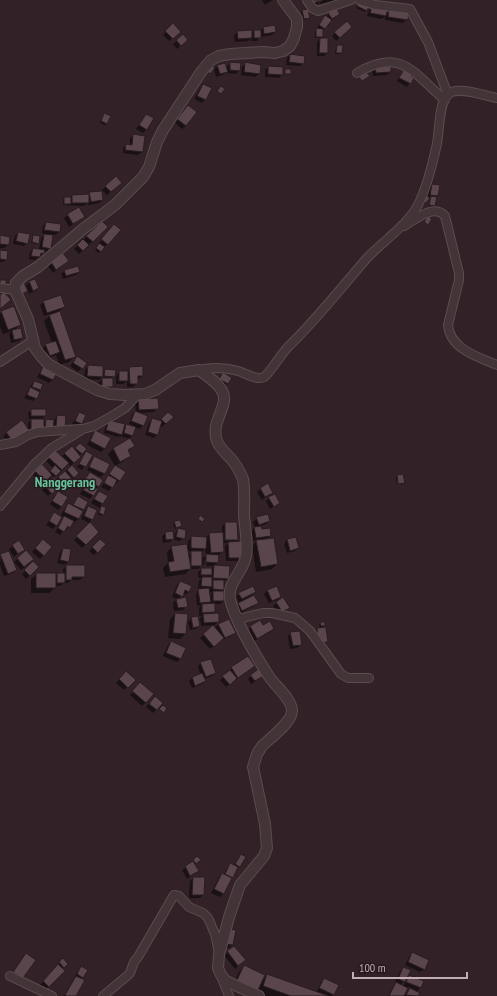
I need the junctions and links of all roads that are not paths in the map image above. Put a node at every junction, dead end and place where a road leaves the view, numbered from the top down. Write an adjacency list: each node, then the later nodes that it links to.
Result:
1 (283, 0): 10 (street)
2 (306, 0): 3 (street)
3 (351, 0)
4 (359, 0): 6 (street)
5 (357, 73): 6 (street)
6 (446, 97): 7 (street); 8 (street)
7 (497, 98)
8 (396, 231): 13 (street); 14 (street)
9 (0, 288): 10 (street)
10 (15, 290): 11 (street)
11 (34, 340): 12 (street); 15 (street)
12 (0, 362)
13 (497, 365)
14 (199, 370): 15 (street); 19 (street)
15 (137, 395): 16 (street)
16 (83, 429): 17 (street); 18 (street)
17 (0, 445)
18 (0, 506)
19 (238, 619): 20 (street); 21 (street)
20 (370, 678)
21 (219, 955): 22 (street); 25 (street)
22 (221, 975): 26 (street); 27 (street)
23 (10, 976): 24 (street)
24 (52, 996)
25 (103, 996)
26 (229, 996)
27 (259, 996)

